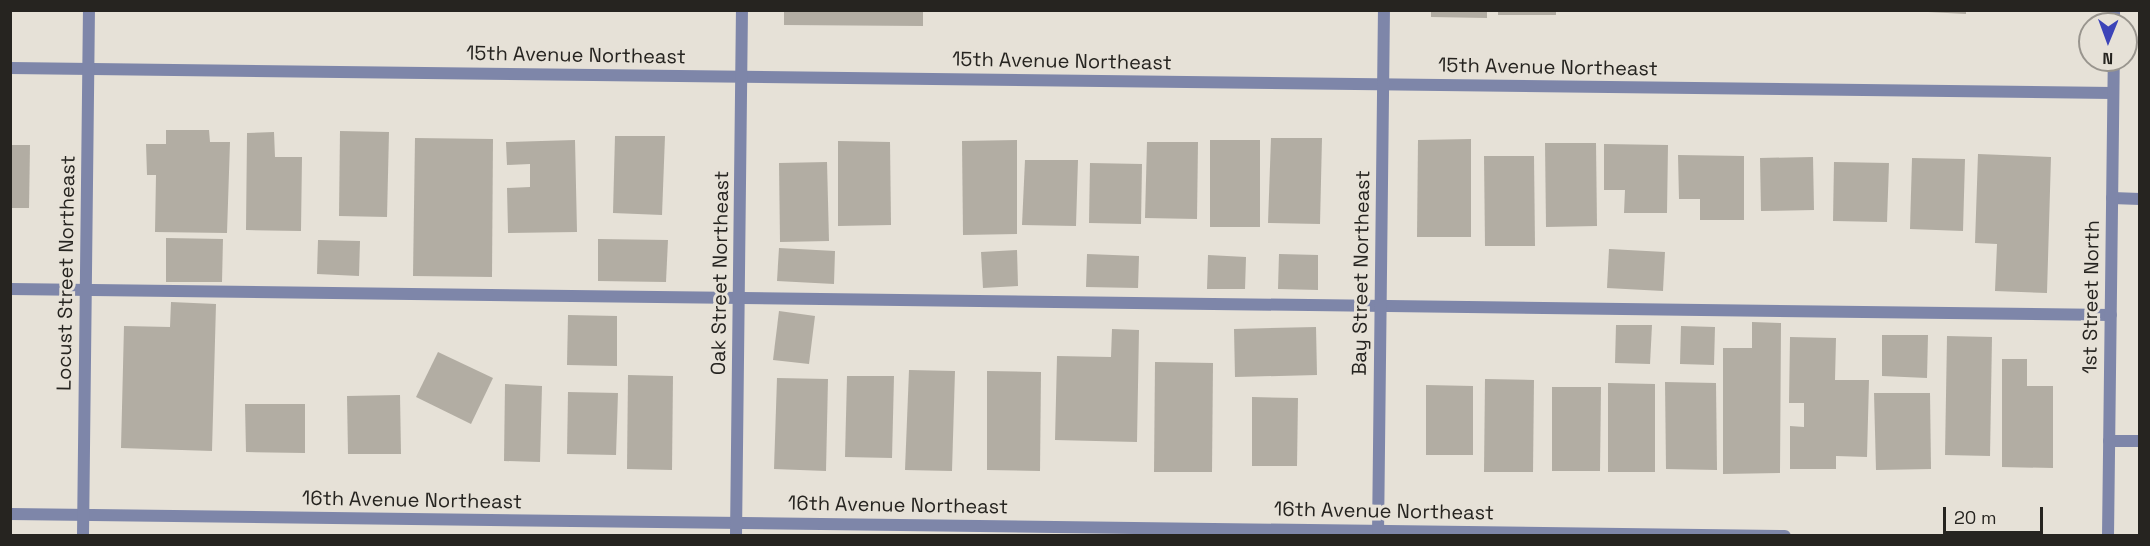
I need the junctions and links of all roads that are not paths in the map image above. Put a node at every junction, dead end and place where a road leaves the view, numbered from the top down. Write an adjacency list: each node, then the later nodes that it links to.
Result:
1 (89, 10): 5 (street, Locust Street Northeast)
2 (742, 10): 7 (street, Oak Street Northeast)
3 (1384, 10): 8 (street, Bay Street Northeast)
4 (10, 68): 5 (street, 15th Avenue Northeast)
5 (88, 69): 7 (street, 15th Avenue Northeast); 13 (street, Locust Street Northeast)
6 (2114, 72): 9 (street, 1st Street North)
7 (741, 77): 8 (street, 15th Avenue Northeast); 14 (street, Oak Street Northeast)
8 (1383, 84): 9 (street, 15th Avenue Northeast); 15 (street, Bay Street Northeast)
9 (2113, 93): 10 (street, 1st Street North)
10 (2112, 198): 11 (street); 16 (street, 1st Street North)
11 (2139, 199)
12 (10, 290): 13 (street)
13 (86, 290): 14 (street); 20 (street, Locust Street Northeast)
14 (739, 298): 15 (street); 21 (street, Oak Street Northeast)
15 (1380, 306): 16 (street); 22 (street, Bay Street Northeast)
16 (2111, 315): 17 (street, 1st Street North)
17 (2109, 441): 18 (street); 25 (street, 1st Street North)
18 (2139, 441)
19 (10, 514): 20 (street, 16th Avenue Northeast)
20 (83, 515): 21 (street, 16th Avenue Northeast); 23 (street, Locust Street Northeast)
21 (736, 529): 22 (street, 16th Avenue Northeast)
22 (1378, 533): 24 (street, 16th Avenue Northeast)
23 (83, 536)
24 (1785, 536)
25 (2108, 536)

